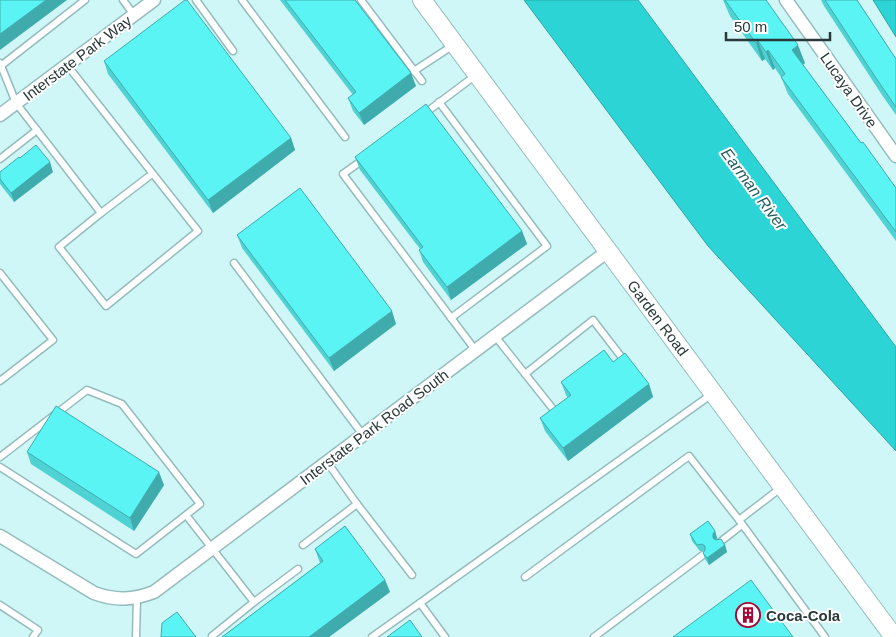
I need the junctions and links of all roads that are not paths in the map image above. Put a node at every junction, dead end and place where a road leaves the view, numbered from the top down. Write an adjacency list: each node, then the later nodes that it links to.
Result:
1 (85, 0): 12 (lane)
2 (123, 0): 9 (lane)
3 (154, 0): 9 (street, Interstate Park Way)
4 (196, 0): 11 (lane)
5 (242, 0): 22 (lane)
6 (361, 0): 14 (lane)
7 (422, 0): 10 (street, Garden Road)
8 (786, 0): 24 (street, Lucaya Drive)
9 (134, 15): 13 (street, Interstate Park Way)
10 (455, 44): 14 (lane); 15 (street, Garden Road)
11 (232, 51)
12 (1, 64): 18 (lane)
13 (67, 65): 18 (street, Interstate Park Way); 26 (lane)
14 (414, 71): 16 (lane)
15 (477, 74): 17 (lane); 28 (street, Garden Road)
16 (422, 81)
17 (440, 102): 20 (lane); 31 (lane)
18 (16, 103): 19 (street, Interstate Park Way); 21 (lane)
19 (0, 116)
20 (417, 119)
21 (37, 130): 25 (lane); 27 (lane)
22 (345, 137)
23 (373, 152): 31 (lane)
24 (896, 156)
25 (0, 159)
26 (152, 174): 27 (lane); 27 (lane)
27 (101, 213)
28 (608, 251): 32 (street, Interstate Park Road South); 37 (street, Garden Road)
29 (234, 263): 39 (lane)
30 (0, 273): 36 (lane)
31 (451, 318): 33 (lane)
32 (495, 336): 33 (street, Interstate Park Road South); 35 (lane)
33 (476, 351): 39 (street, Interstate Park Road South)
34 (623, 359): 35 (lane)
35 (525, 374): 38 (lane)
36 (0, 381)
37 (713, 393): 43 (street, Garden Road); 57 (lane)
38 (553, 409)
39 (363, 435): 41 (street, Interstate Park Road South)
40 (0, 458): 45 (lane)
41 (327, 462): 44 (lane); 50 (street, Interstate Park Road South)
42 (0, 468): 45 (lane)
43 (783, 487): 46 (lane); 59 (street, Garden Road)
44 (357, 504): 49 (lane); 53 (lane)
45 (186, 515): 50 (lane)
46 (740, 522): 48 (lane); 54 (lane); 66 (lane)
47 (0, 536): 55 (street)
48 (720, 542)
49 (303, 546)
50 (213, 548): 55 (street, Interstate Park Road South); 56 (lane)
51 (703, 555): 65 (lane)
52 (298, 570): 56 (lane)
53 (412, 574)
54 (524, 576)
55 (137, 598): 62 (lane)
56 (254, 602): 60 (lane)
57 (420, 603): 63 (lane); 64 (lane)
58 (0, 605): 61 (lane)
59 (889, 633)
60 (212, 636)
61 (33, 637)
62 (136, 637)
63 (372, 637)
64 (445, 637)
65 (594, 637)
66 (825, 637)

